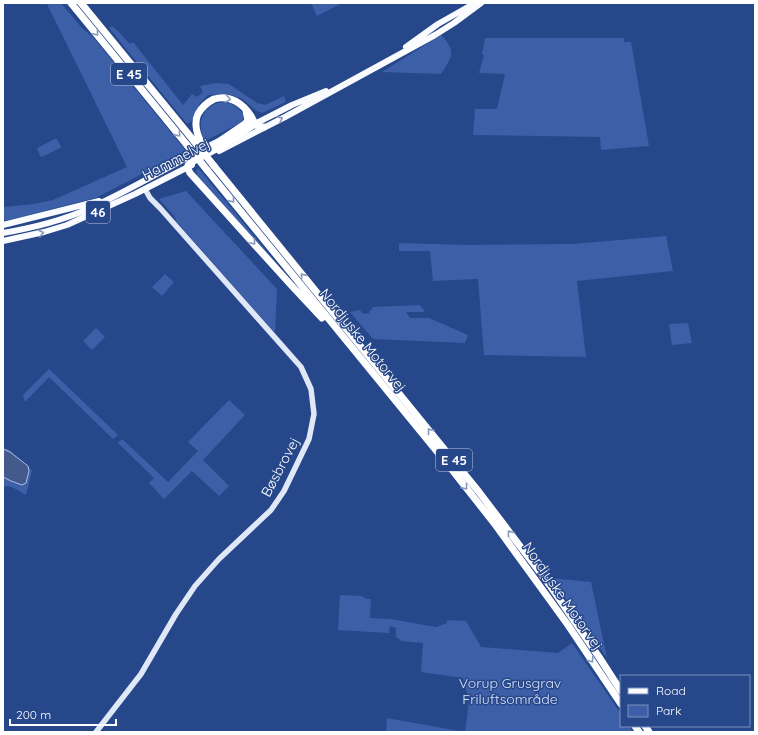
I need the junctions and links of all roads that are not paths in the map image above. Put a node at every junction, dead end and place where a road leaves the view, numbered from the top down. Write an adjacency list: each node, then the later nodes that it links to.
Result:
1 (71, 3): 17 (highway, Nordjyske Motorvej / E 45, one-way to 17, bridge)
2 (81, 3): 13 (highway, E 45)
3 (475, 3): 5 (main road, Hammelvej / 46); 6 (main road)
4 (481, 3): 6 (main road, Hammelvej / 46)
5 (443, 21): 7 (main road); 8 (main road, Hammelvej / 46)
6 (443, 29): 7 (main road, Hammelvej / 46)
7 (410, 49): 8 (main road, Hammelvej / 46)
8 (396, 56): 9 (main road, Hammelvej / 46)
9 (352, 79): 11 (main road, Hammelvej / 46); 12 (main road, Hammelvej / 46, one-way to 9)
10 (246, 109): 11 (highway); 13 (highway, one-way to 10); 14 (highway)
11 (255, 124): 12 (highway); 14 (main road, Hammelvej / 46); 16 (highway)
12 (264, 127): 16 (main road, Hammelvej / 46)
13 (196, 140): 17 (highway, bridge)
14 (220, 141): 15 (main road, Hammelvej / 46)
15 (189, 157): 18 (main road, Hammelvej / 46); 19 (main road)
16 (187, 167): 19 (main road, Hammelvej / 46); 24 (highway, one-way to 24)
17 (213, 167): 24 (highway, Nordjyske Motorvej / E 45, one-way to 24); 25 (highway, Nordjyske Motorvej / E 45, one-way to 17)
18 (136, 185): 19 (main road); 20 (main road, Hammelvej / 46)
19 (146, 188): 23 (main road, Hammelvej / 46, one-way to 19); 27 (street, Bøsbrovej)
20 (112, 197): 21 (main road); 22 (main road, Hammelvej / 46)
21 (3, 225)
22 (3, 233)
23 (3, 241)
24 (388, 391): 26 (highway, Nordjyske Motorvej / E 45, one-way to 26)
25 (620, 689)
26 (620, 703)
27 (96, 732)

